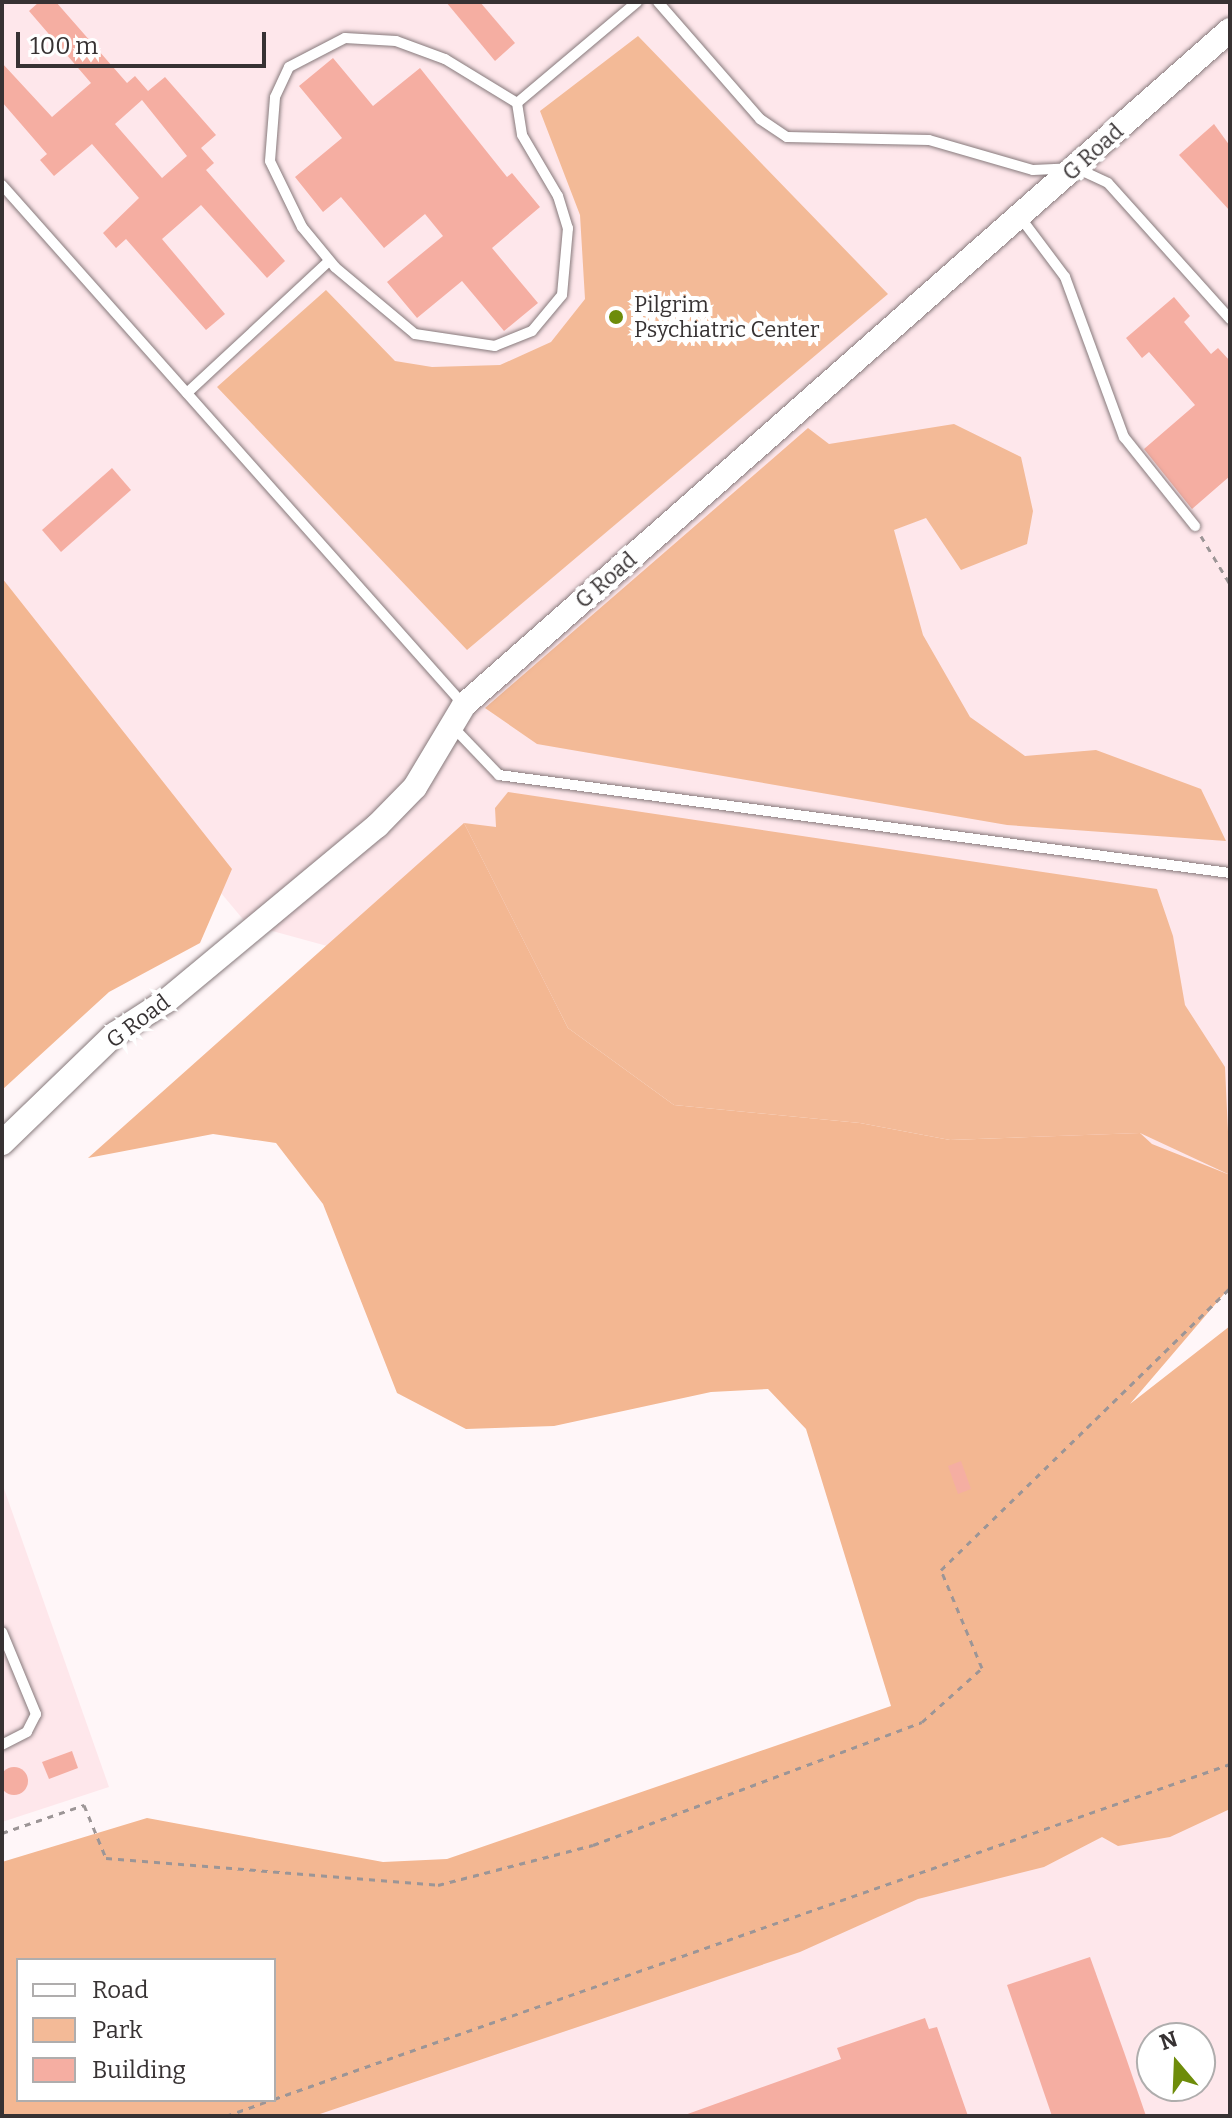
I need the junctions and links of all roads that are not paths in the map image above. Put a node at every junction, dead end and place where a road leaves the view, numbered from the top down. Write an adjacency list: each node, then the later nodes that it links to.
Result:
1 (637, 2): 4 (lane)
2 (658, 2): 5 (lane)
3 (1230, 30): 5 (street, G Road)
4 (517, 103): 8 (lane); 8 (lane)
5 (1076, 168): 7 (street, G Road); 9 (lane)
6 (2, 185): 10 (lane)
7 (1020, 217): 11 (lane); 12 (street, G Road)
8 (329, 261): 10 (lane)
9 (1230, 319)
10 (187, 393): 12 (lane)
11 (1195, 526)
12 (457, 715): 13 (lane); 14 (street, G Road)
13 (1230, 873)
14 (2, 1143)
15 (2, 1632): 16 (lane)
16 (2, 1745)

